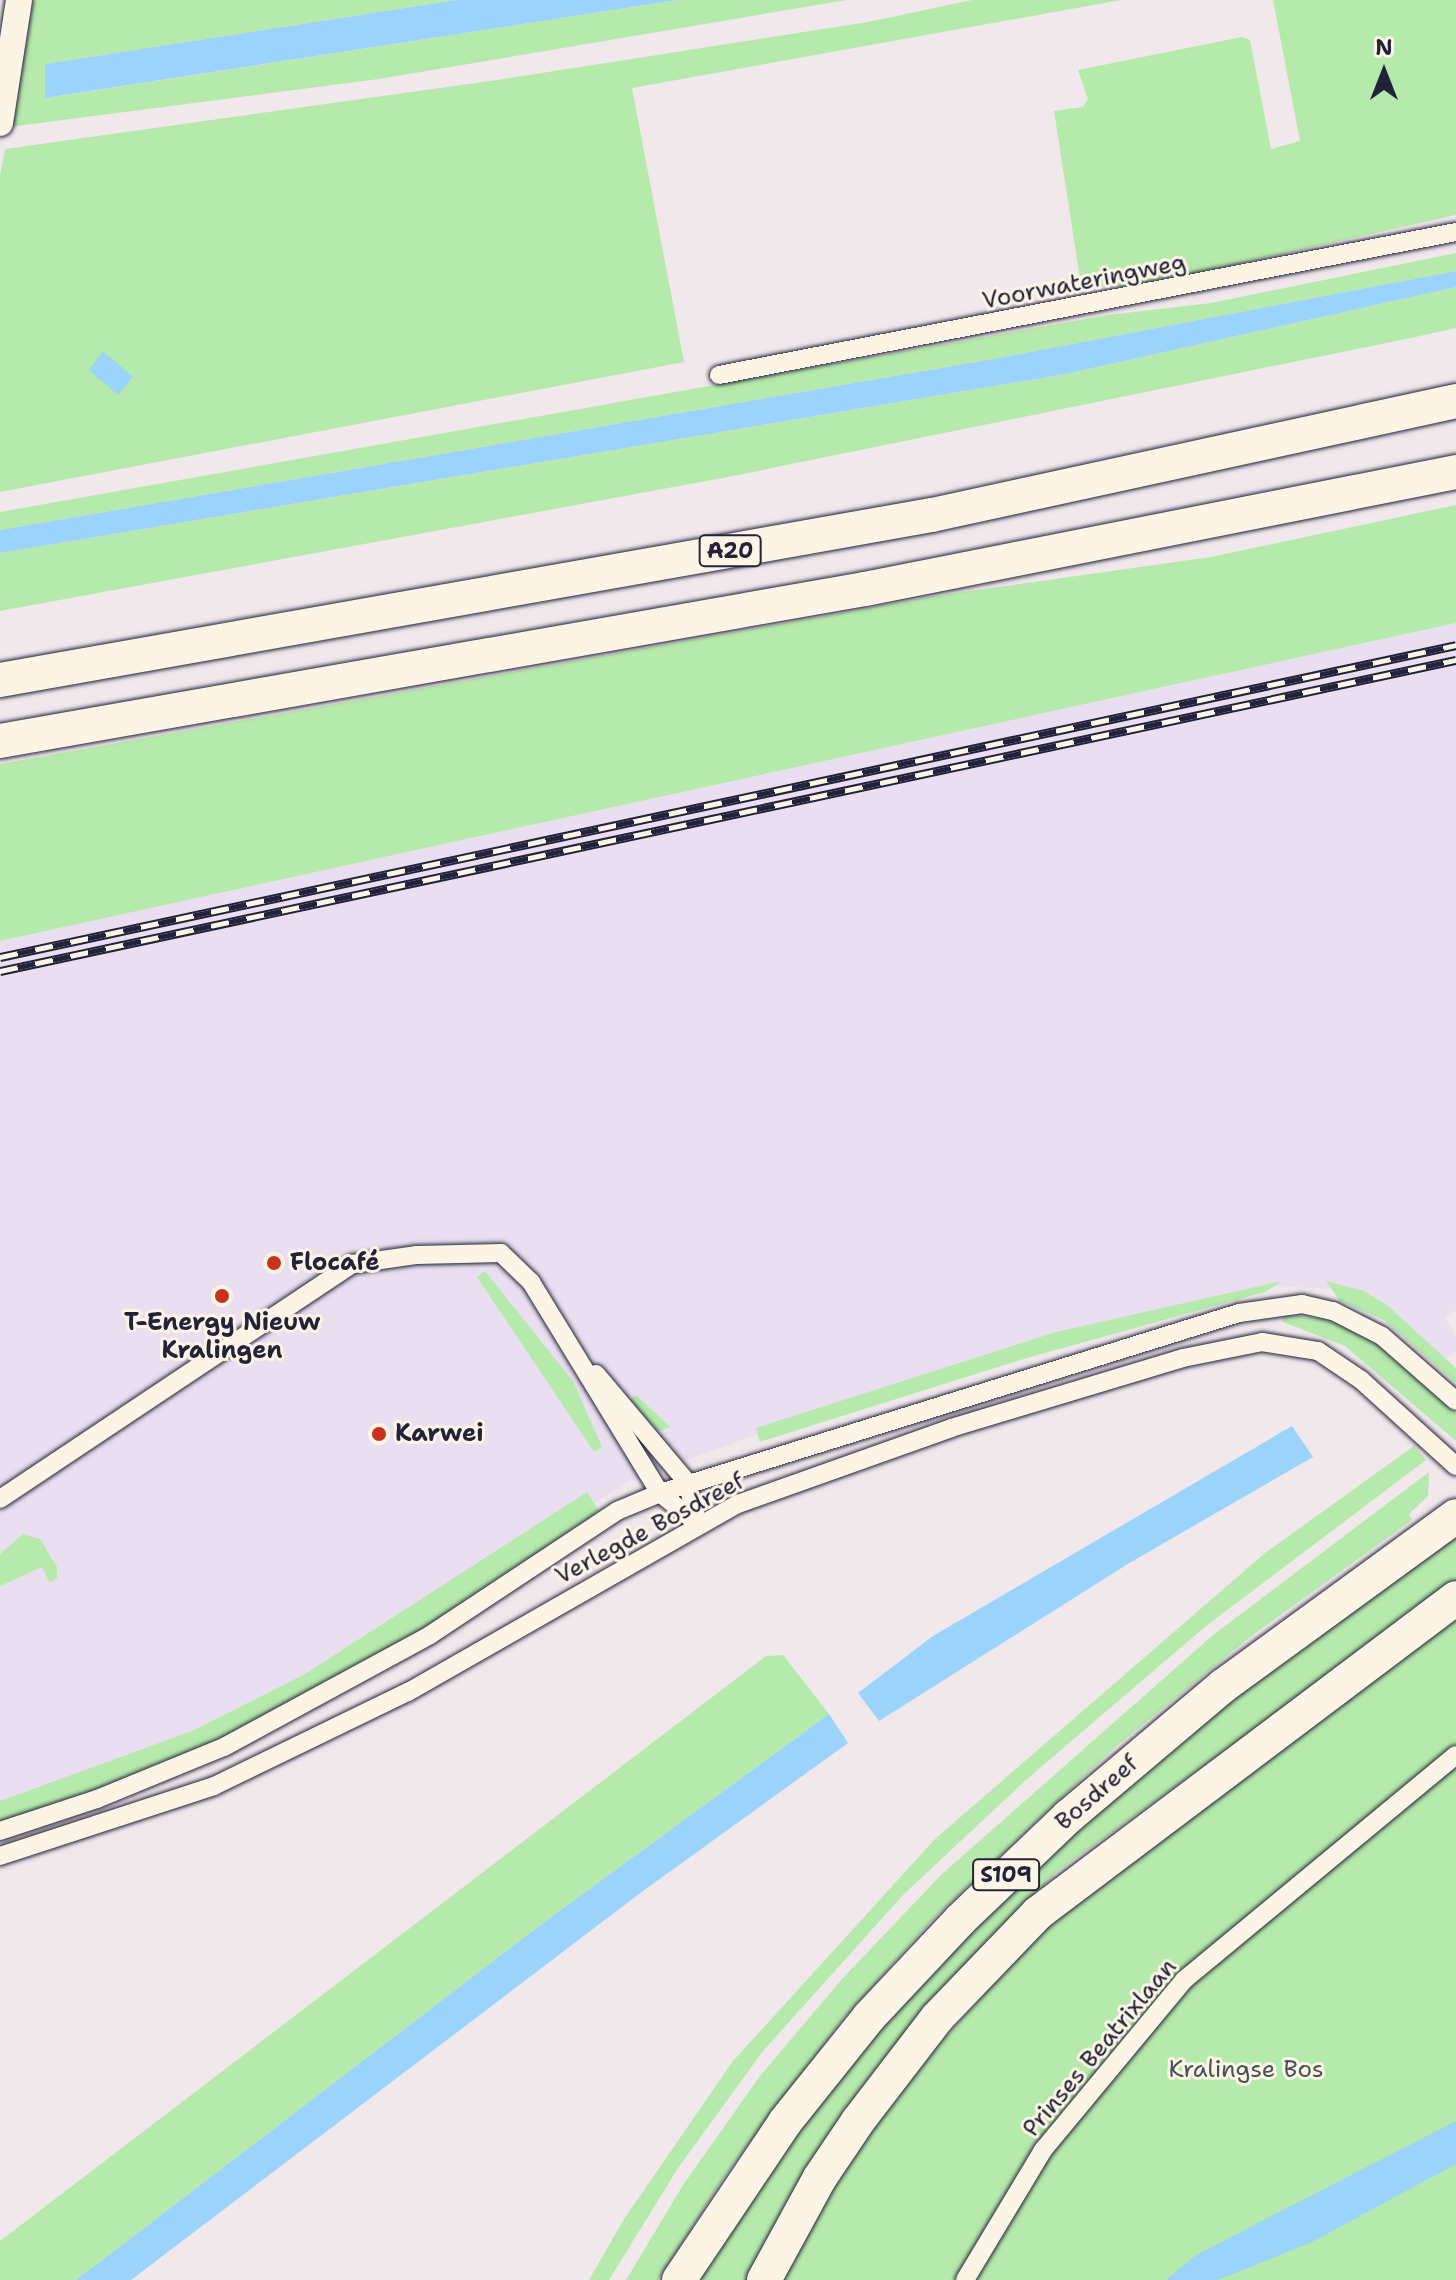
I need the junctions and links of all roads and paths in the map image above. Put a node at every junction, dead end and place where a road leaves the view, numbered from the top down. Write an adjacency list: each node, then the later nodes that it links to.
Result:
1 (19, 0): 2 (street)
2 (0, 123)
3 (1456, 232): 4 (street, Voorwateringweg)
4 (719, 375)
5 (1456, 401): 7 (highway, A20)
6 (1456, 472): 8 (highway)
7 (0, 680)
8 (0, 741)
9 (582, 1360): 12 (street); 13 (street); 14 (street)
10 (1456, 1401): 12 (street, Verlegde Bosdreef)
11 (1456, 1466): 16 (street, Verlegde Bosdreef)
12 (687, 1482): 13 (street, Verlegde Bosdreef); 16 (street)
13 (660, 1493): 16 (street); 19 (street, Verlegde Bosdreef)
14 (0, 1499)
15 (1456, 1516): 21 (highway, Bosdreef / S109)
16 (698, 1524): 20 (street, Verlegde Bosdreef)
17 (1456, 1598): 22 (highway, S109)
18 (1456, 1755): 23 (street, Prinses Beatrixlaan)
19 (0, 1831)
20 (0, 1856)
21 (679, 2280)
22 (764, 2280)
23 (965, 2280)

